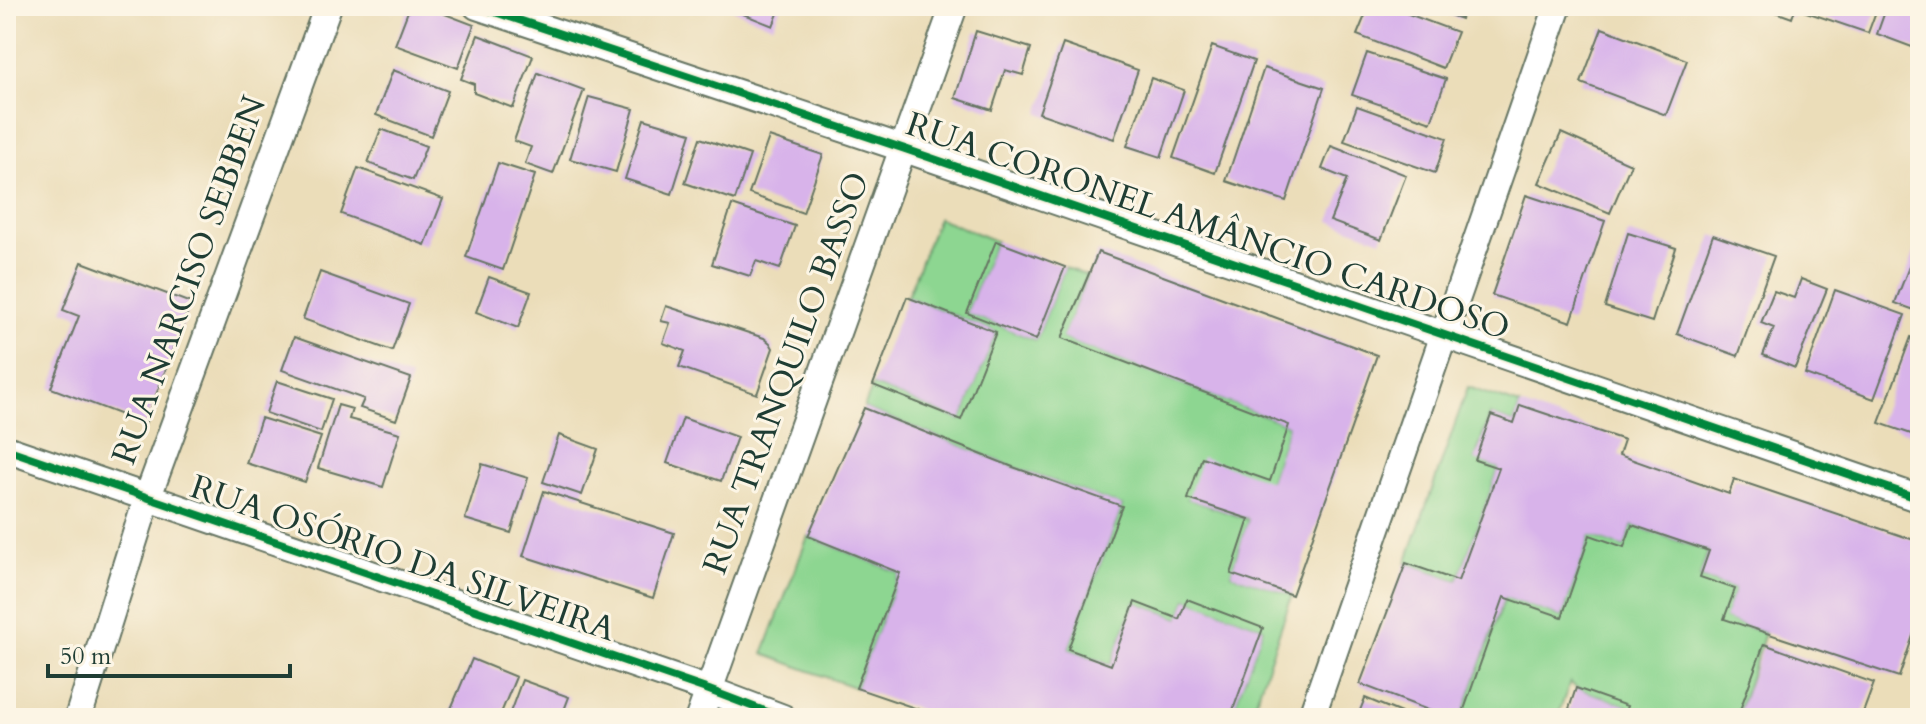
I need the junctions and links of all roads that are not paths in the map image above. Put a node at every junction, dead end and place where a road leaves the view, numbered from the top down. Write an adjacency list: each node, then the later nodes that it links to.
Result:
1 (328, 6): 8 (street, RUA NARCISO SEBBEN)
2 (477, 6): 5 (street, RUA CORONEL AMÂNCIO CARDOSO)
3 (954, 6): 5 (street, RUA TRANQUILO BASSO)
4 (1558, 6): 6 (street)
5 (905, 149): 6 (street, RUA CORONEL AMÂNCIO CARDOSO); 10 (street, RUA TRANQUILO BASSO)
6 (1445, 336): 9 (street, RUA CORONEL AMÂNCIO CARDOSO); 14 (street)
7 (6, 449): 8 (street, RUA OSÓRIO DA SILVEIRA)
8 (147, 499): 10 (street, RUA OSÓRIO DA SILVEIRA); 11 (street, RUA NARCISO SEBBEN)
9 (1920, 499)
10 (709, 690): 12 (street, RUA TRANQUILO BASSO); 13 (street, RUA OSÓRIO DA SILVEIRA)
11 (78, 718)
12 (699, 718)
13 (783, 718)
14 (1311, 718)

